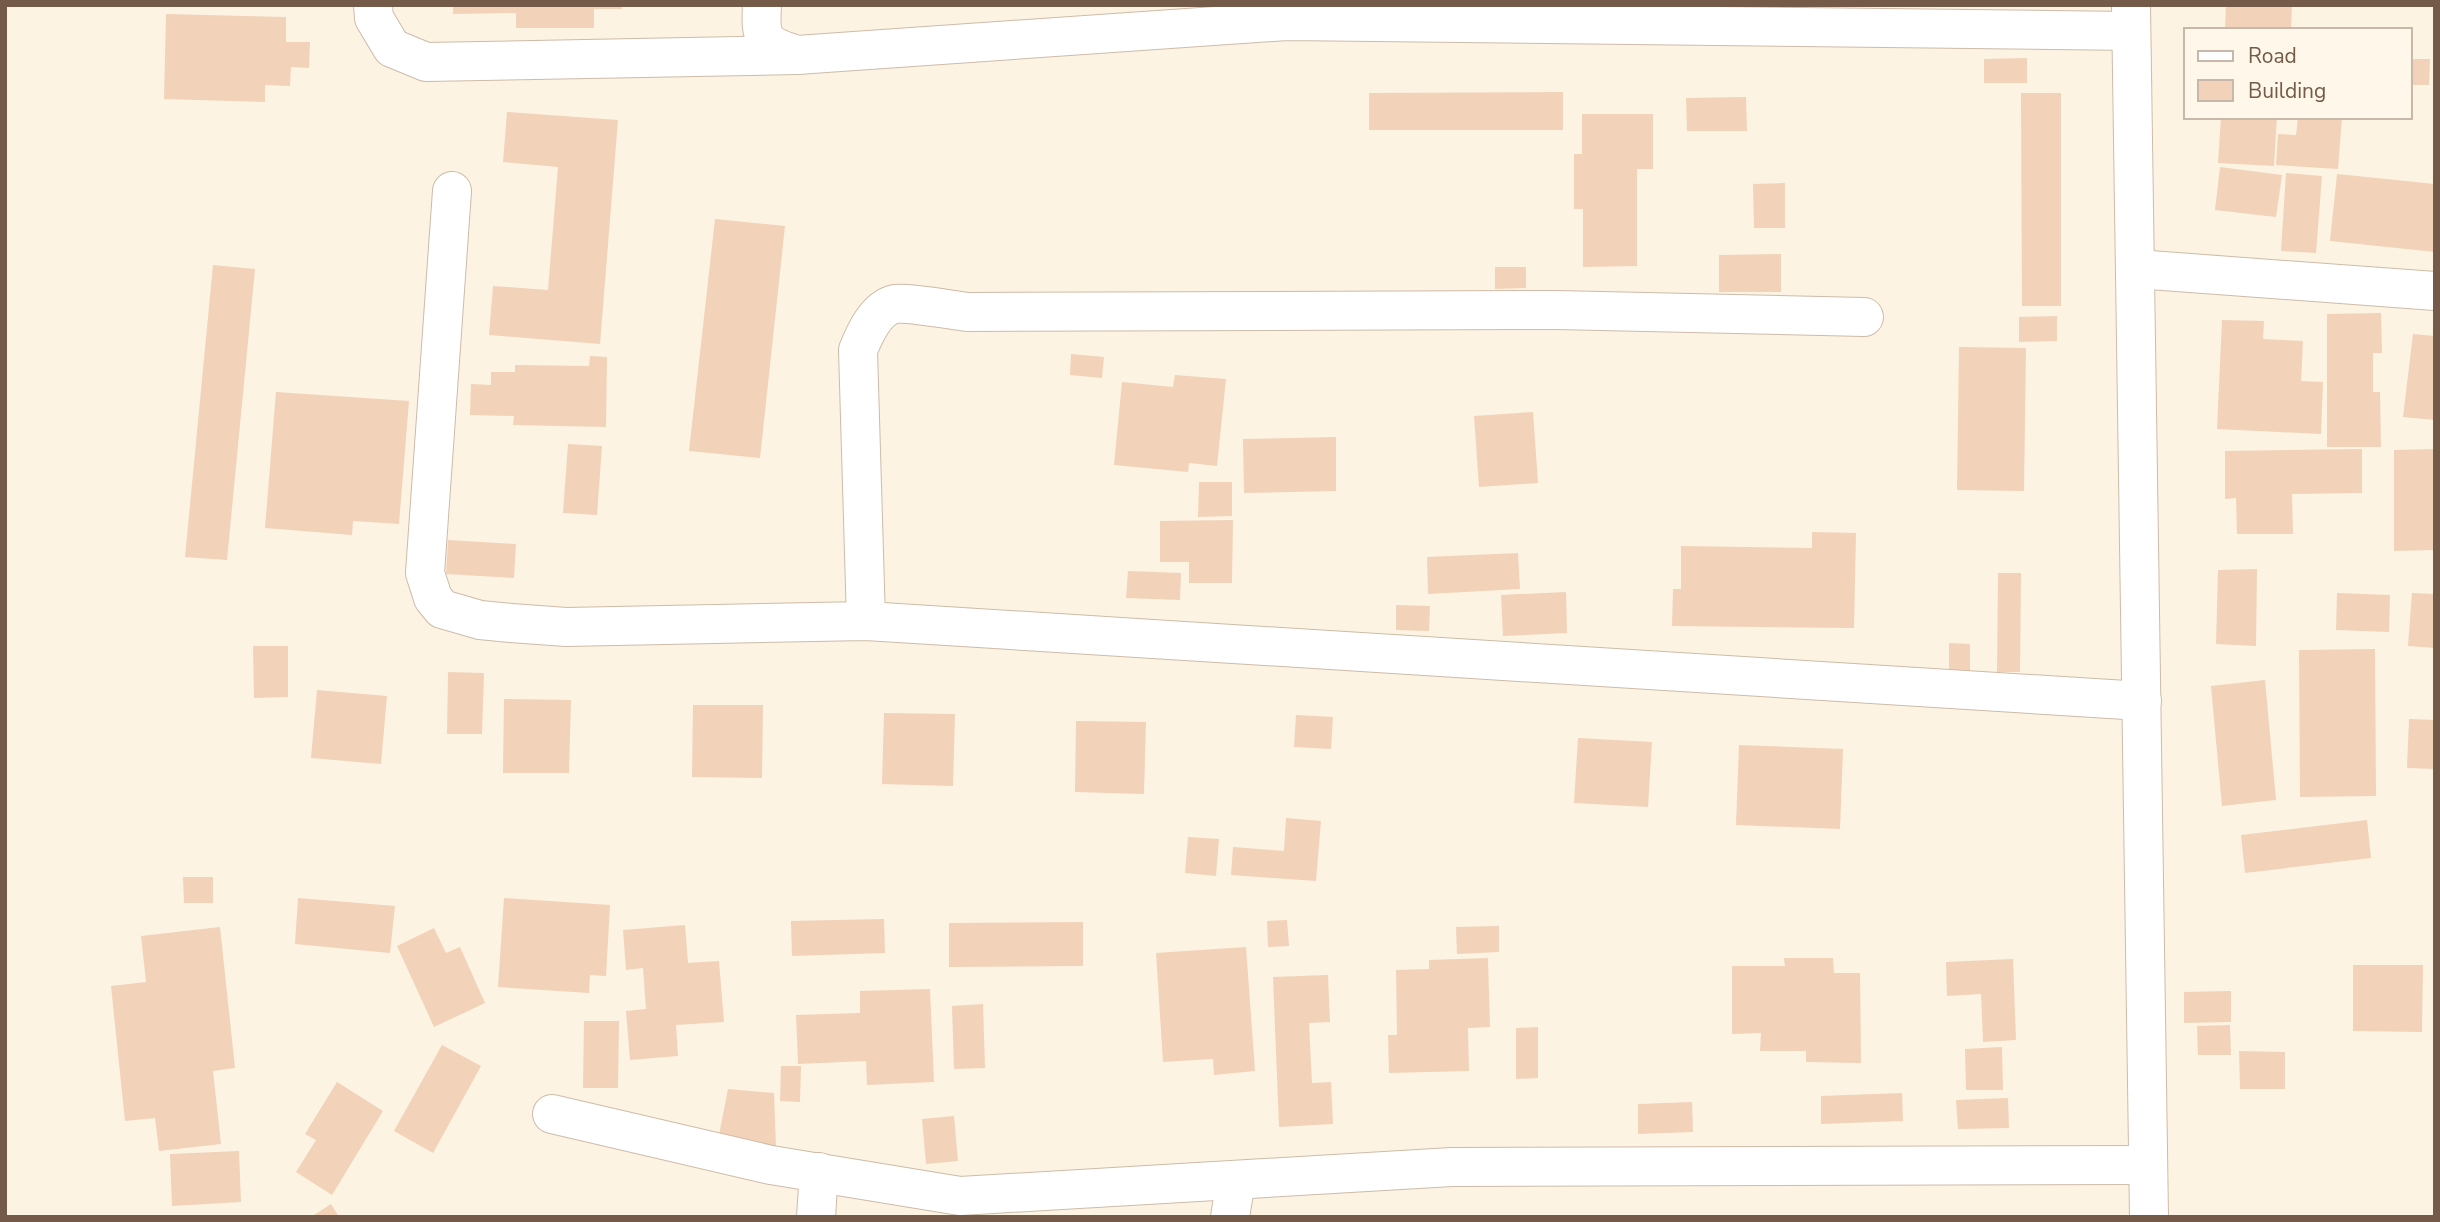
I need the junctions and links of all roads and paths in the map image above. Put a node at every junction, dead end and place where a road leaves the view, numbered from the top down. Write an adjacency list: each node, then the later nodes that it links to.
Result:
1 (373, 5): 4 (street)
2 (762, 5): 4 (street)
3 (2131, 18): 4 (street); 6 (street)
4 (797, 55)
5 (452, 191): 9 (street)
6 (2136, 269): 7 (street); 10 (street)
7 (2435, 291)
8 (1864, 317): 9 (street)
9 (866, 621): 10 (street)
10 (2141, 701): 12 (street)
11 (552, 1114): 13 (street)
12 (2148, 1165): 14 (street); 17 (street)
13 (819, 1172): 14 (street); 15 (street)
14 (1236, 1180): 16 (street)
15 (816, 1217)
16 (1230, 1217)
17 (2149, 1217)

